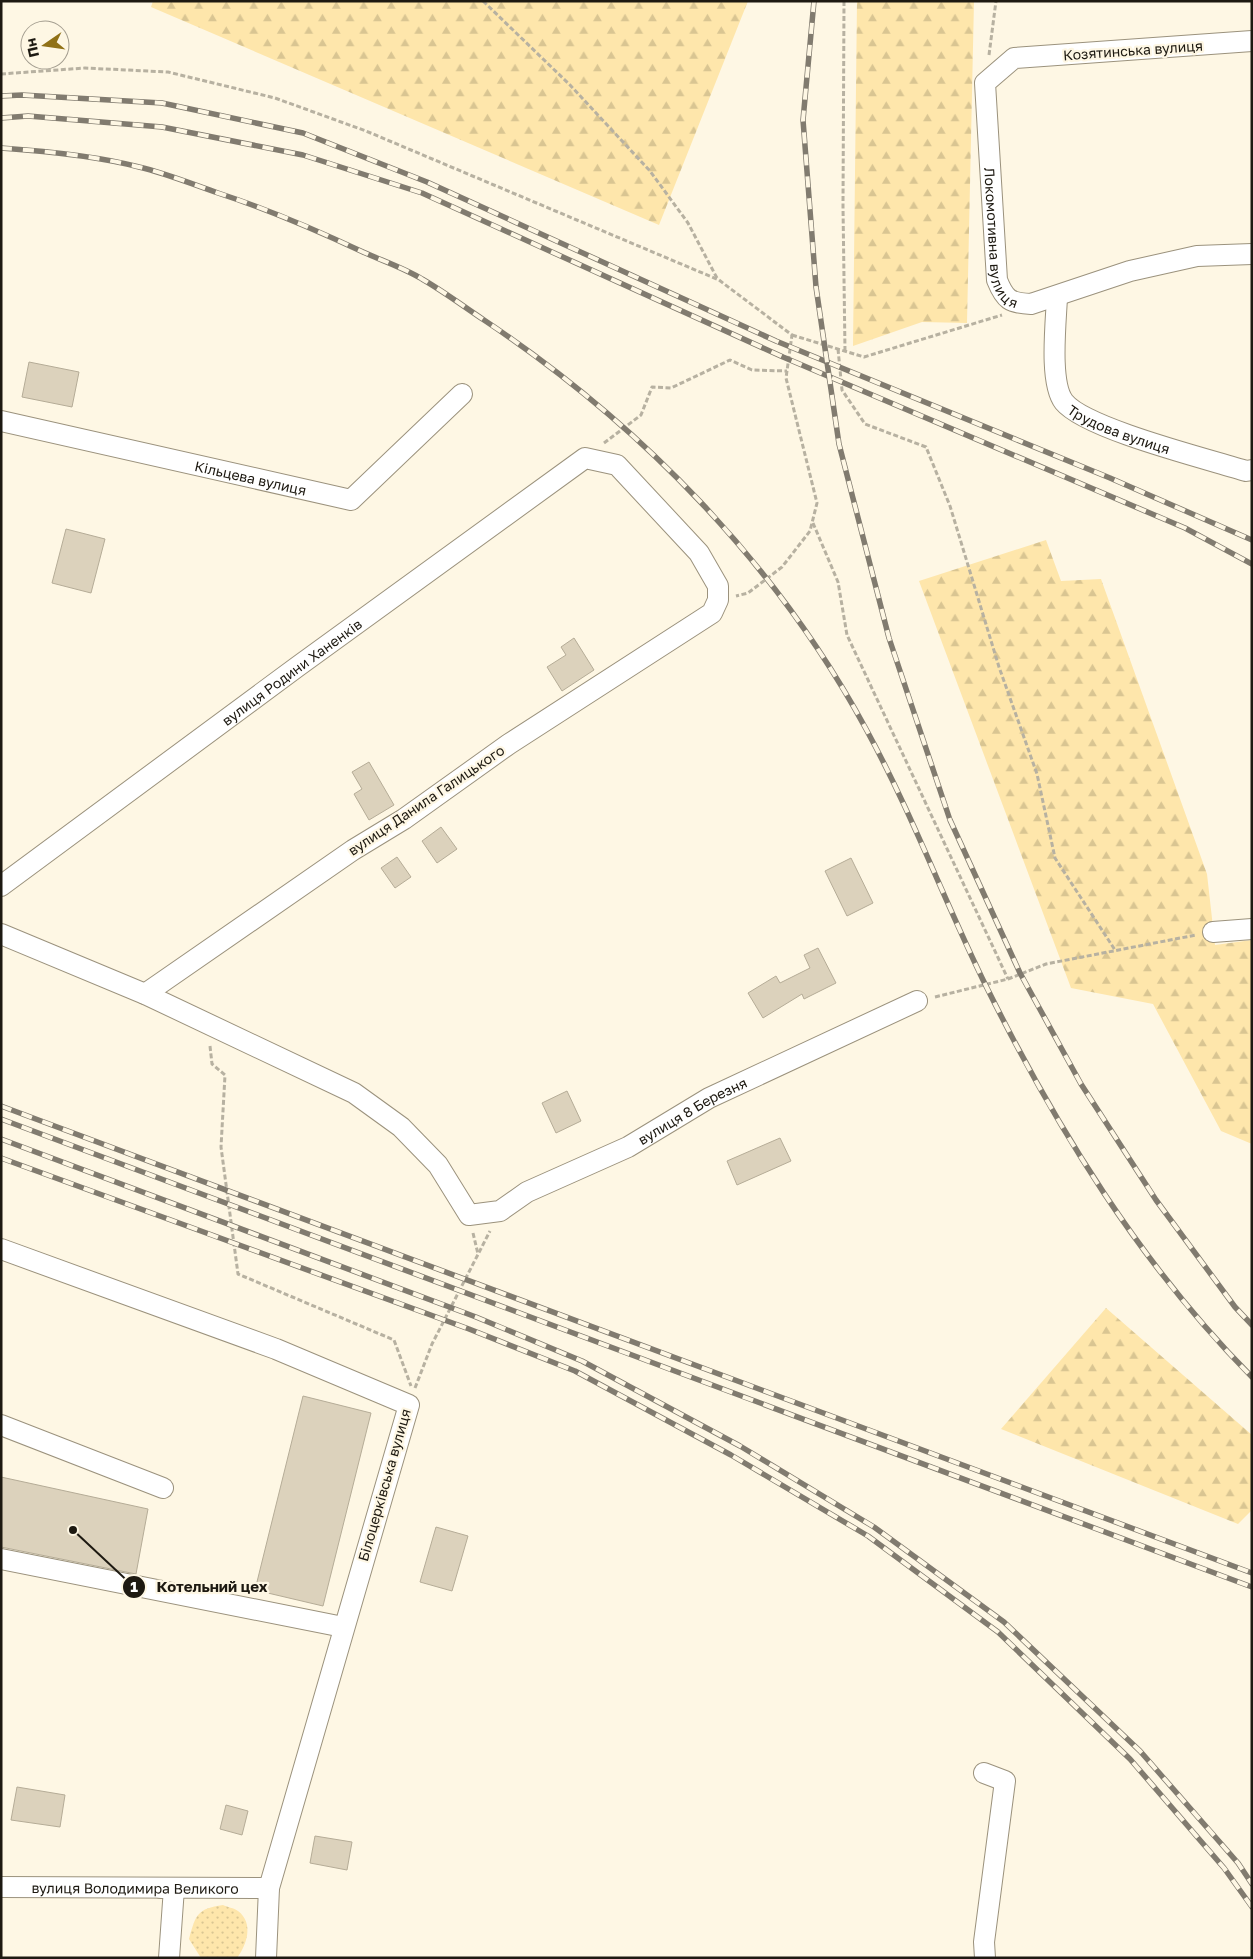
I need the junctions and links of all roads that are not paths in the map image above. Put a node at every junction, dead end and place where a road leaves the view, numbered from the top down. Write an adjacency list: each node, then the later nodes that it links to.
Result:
1 (1252, 41): 2 (street, Козятинська вулиця)
2 (985, 83): 4 (street, Локомотивна вулиця)
3 (1252, 254): 4 (street, Локомотивна вулиця)
4 (1057, 297): 8 (street, Трудова вулиця)
5 (462, 394): 6 (street, Кільцева вулиця)
6 (1, 421)
7 (584, 458): 9 (street, вулиця Родини Ханенків); 13 (street, вулиця Данила Галицького)
8 (1252, 470)
9 (1, 886)
10 (1252, 929): 11 (street)
11 (1214, 932)
12 (1, 934): 13 (street)
13 (145, 994): 14 (street, вулиця 8 Березня)
14 (917, 1001)
15 (1, 1249): 19 (street, Білоцерківська вулиця)
16 (1, 1425): 17 (street)
17 (163, 1488)
18 (1, 1559): 19 (street)
19 (343, 1627): 23 (street, Білоцерківська вулиця)
20 (984, 1773): 26 (street)
21 (1, 1887): 22 (street, вулиця Володимира Великого)
22 (174, 1888): 23 (street, вулиця Володимира Великого); 24 (street)
23 (269, 1888): 25 (street, Білоцерківська вулиця)
24 (169, 1958)
25 (266, 1958)
26 (985, 1958)

